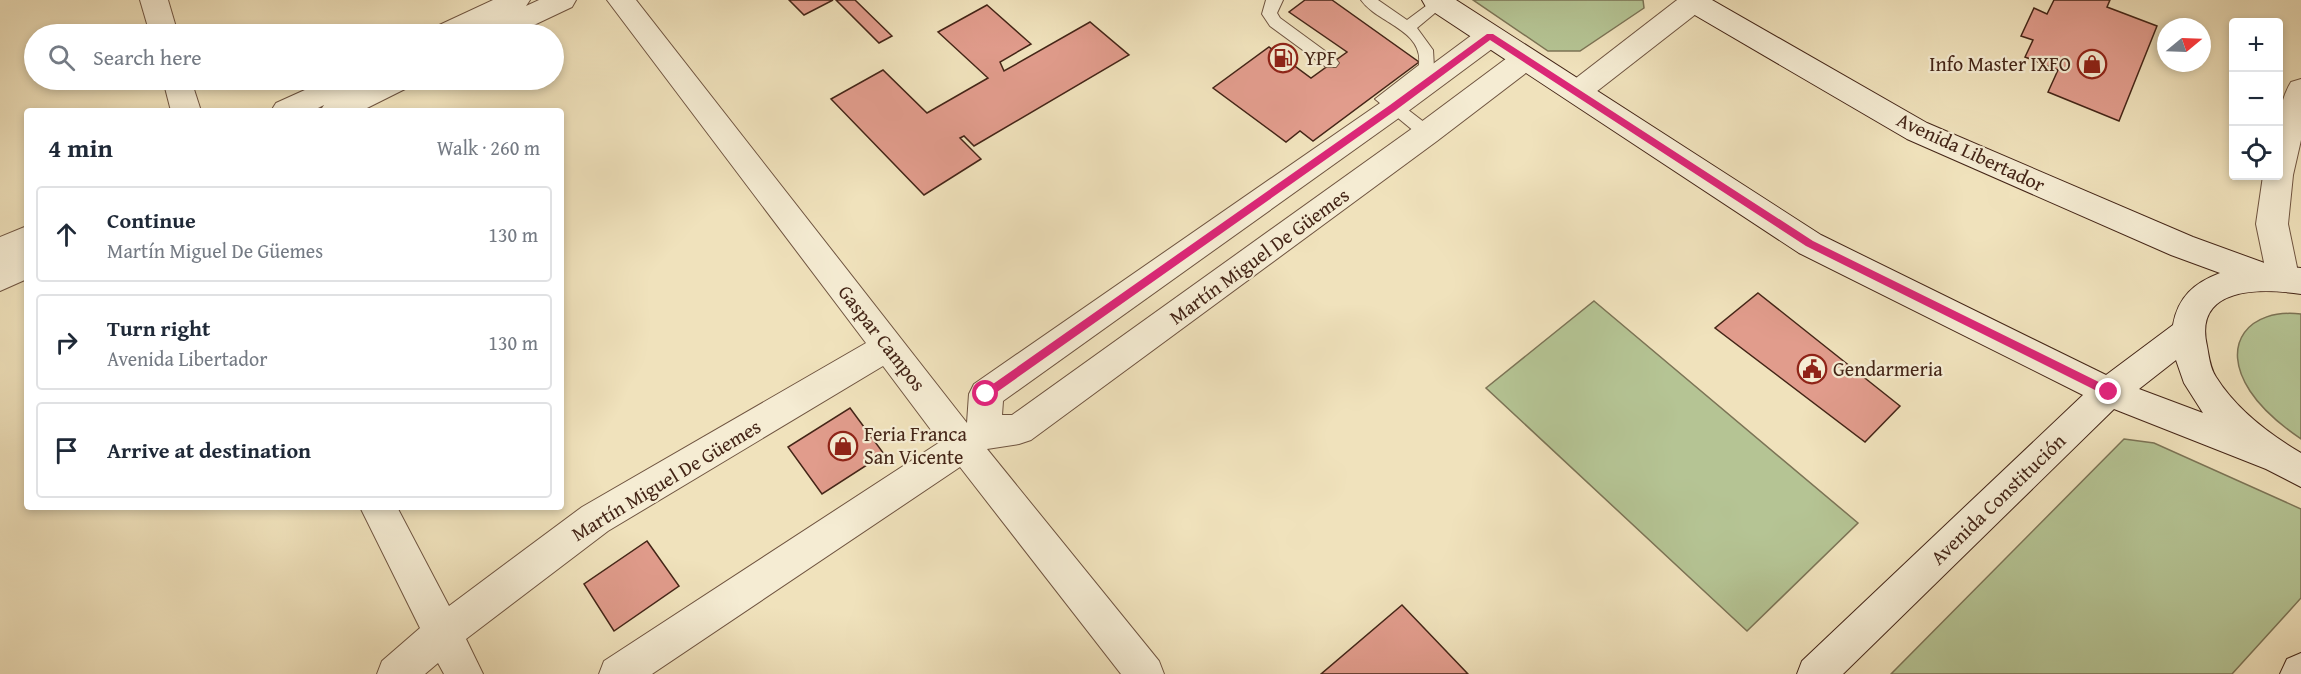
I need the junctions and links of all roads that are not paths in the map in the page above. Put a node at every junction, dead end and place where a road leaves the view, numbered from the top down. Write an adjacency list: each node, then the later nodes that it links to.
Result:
1 (154, 0): 9 (street)
2 (516, 0): 10 (street)
3 (562, 0): 11 (street)
4 (621, 0): 34 (street, Gaspar Campos)
5 (1276, 0): 15 (lane)
6 (1368, 0): 12 (lane)
7 (1693, 0): 20 (street); 32 (street, Avenida Libertador)
8 (1438, 1): 12 (lane); 13 (street)
9 (161, 24)
10 (466, 24)
11 (512, 24)
12 (1407, 27): 21 (lane)
13 (1490, 36): 14 (street); 21 (street)
14 (1525, 59): 20 (street); 25 (street, Martín Miguel De Güemes)
15 (1331, 63)
16 (2301, 89): 26 (street)
17 (180, 90): 22 (street)
18 (330, 90): 23 (street)
19 (378, 90): 24 (street)
20 (1577, 92): 35 (street)
21 (1384, 100): 25 (lane); 36 (street)
22 (185, 108)
23 (292, 108)
24 (341, 108)
25 (1427, 134): 36 (street, Martín Miguel De Güemes)
26 (2283, 151)
27 (2277, 180): 32 (street)
28 (24, 239): 29 (street)
29 (0, 251)
30 (24, 266): 31 (street)
31 (0, 278)
32 (2283, 278): 33 (street)
33 (2188, 332): 35 (street, Avenida Constitución); 37 (street)
34 (889, 346): 36 (street, Gaspar Campos); 40 (street, Martín Miguel De Güemes)
35 (2109, 392): 37 (street); 45 (street, Avenida Constitución)
36 (974, 438): 43 (street, Martín Miguel De Güemes); 44 (street, Gaspar Campos)
37 (2271, 455): 38 (street)
38 (2301, 471)
39 (380, 510): 40 (street)
40 (443, 633): 41 (street, Martín Miguel De Güemes); 42 (street)
41 (396, 674)
42 (464, 674)
43 (618, 674)
44 (1144, 674)
45 (1816, 674)

